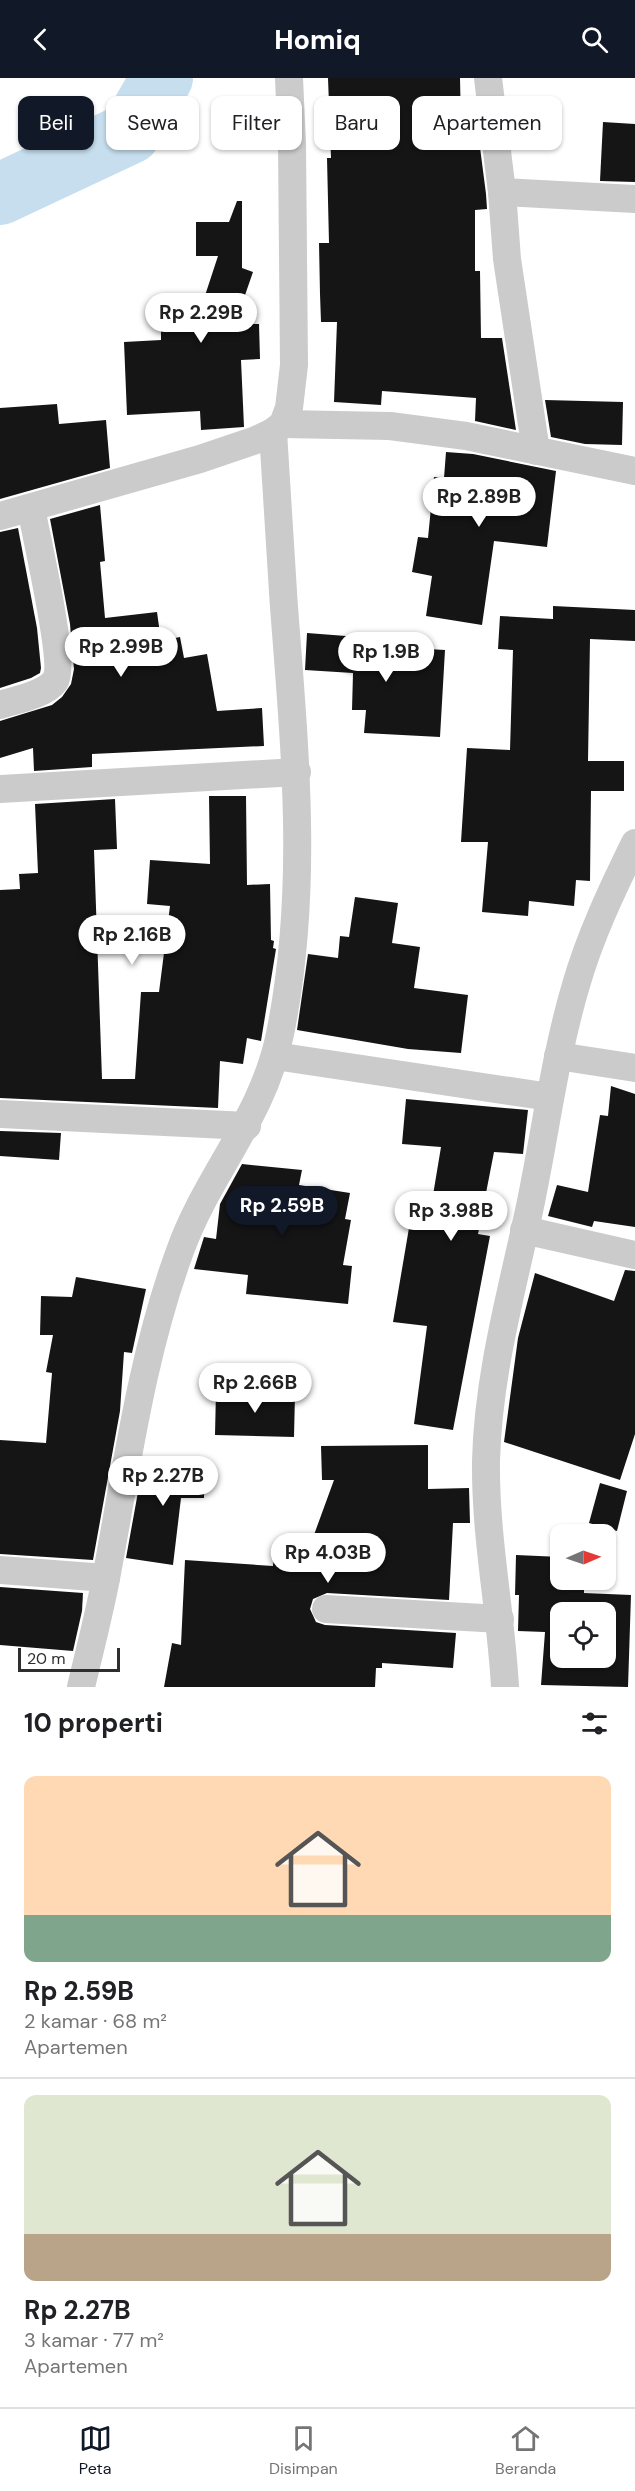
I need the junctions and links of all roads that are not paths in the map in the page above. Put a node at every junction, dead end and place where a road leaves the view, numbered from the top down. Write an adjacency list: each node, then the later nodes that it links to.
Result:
1 (289, 78): 5 (street)
2 (488, 78): 3 (street)
3 (502, 192): 4 (street); 6 (street)
4 (635, 199)
5 (278, 428): 6 (street); 8 (street); 11 (street)
6 (536, 451): 7 (street)
7 (635, 471)
8 (31, 508): 9 (street); 10 (street)
9 (0, 516)
10 (0, 705)
11 (297, 772): 12 (street); 14 (street)
12 (0, 789)
13 (632, 858): 15 (street)
14 (275, 1056): 17 (street); 19 (street)
15 (558, 1056): 16 (street); 17 (street)
16 (635, 1068)
17 (550, 1097): 20 (street)
18 (0, 1114): 19 (street)
19 (247, 1126): 23 (street)
20 (524, 1230): 21 (street); 25 (street)
21 (635, 1255)
22 (0, 1570): 23 (street)
23 (106, 1578): 26 (street)
24 (326, 1609): 25 (street)
25 (500, 1619): 27 (street)
26 (81, 1687)
27 (505, 1687)

